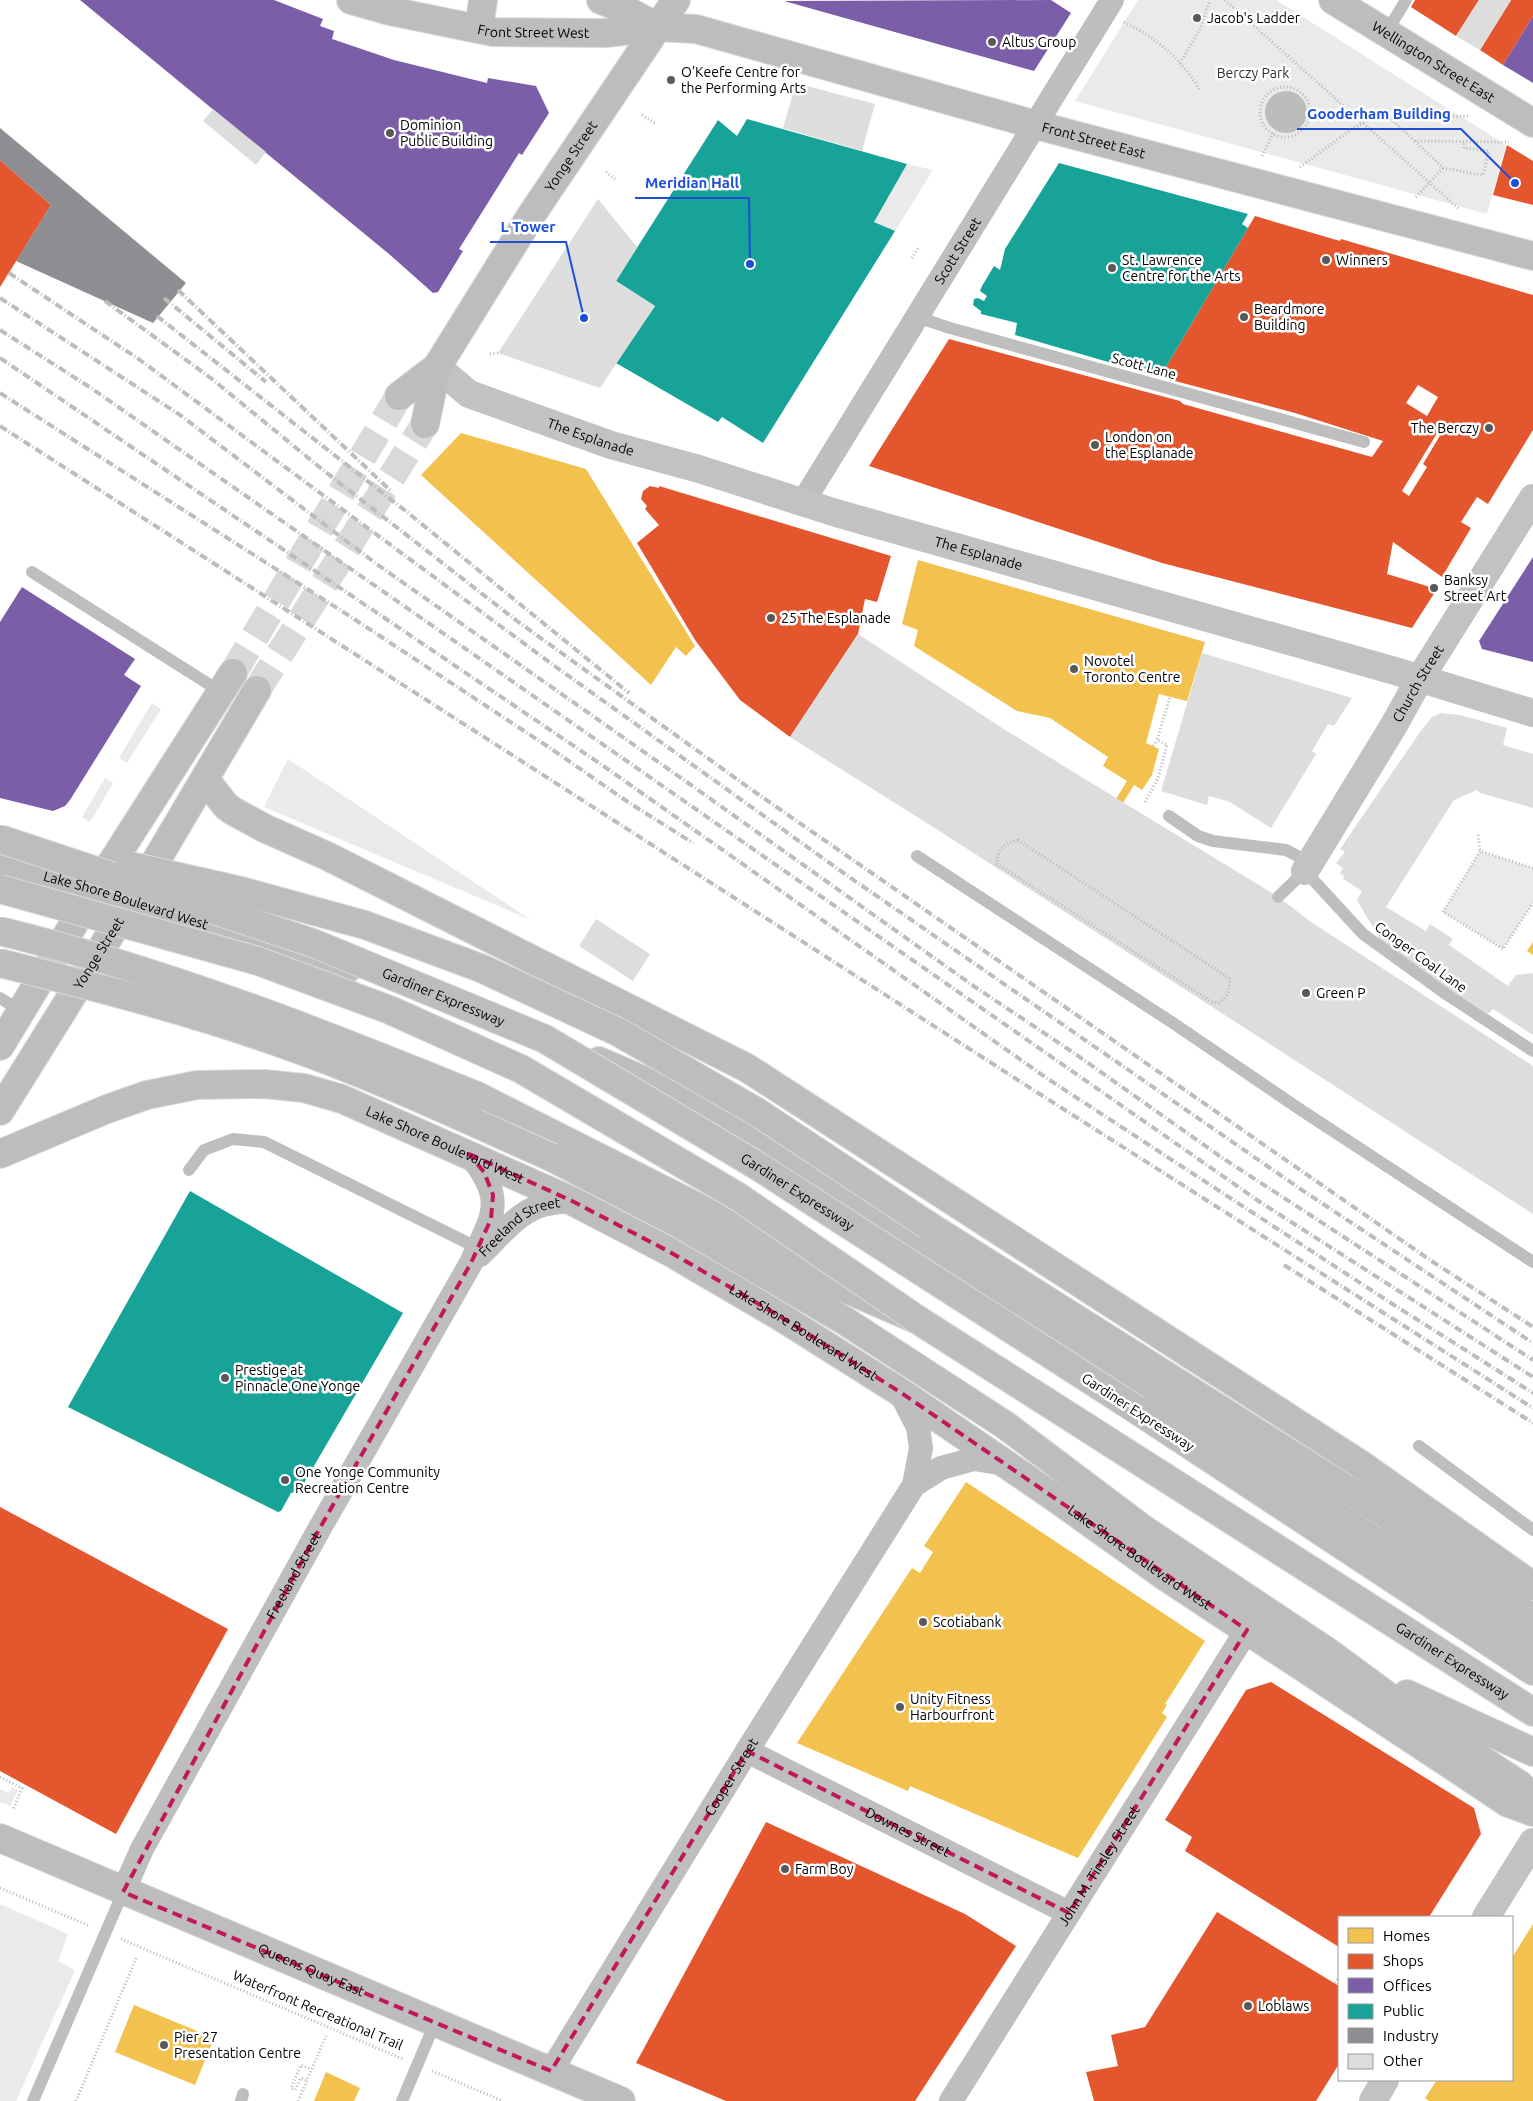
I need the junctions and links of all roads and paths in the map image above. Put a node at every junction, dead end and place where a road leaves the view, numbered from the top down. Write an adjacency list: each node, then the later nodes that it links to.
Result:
1 (351, 0): 11 (main road, Front Street West)
2 (483, 0): 11 (main road)
3 (602, 0): 10 (main road)
4 (676, 0): 10 (main road, Yonge Street)
5 (1210, 0): 13 (path)
6 (1225, 0): 18 (path)
7 (1333, 0): 12 (main road, Wellington Street East)
8 (1406, 0): 12 (lane)
9 (1116, 10): 13 (path); 21 (street, Scott Street)
10 (657, 27): 11 (main road, Front Street West); 21 (main road, Front Street East); 40 (main road, Yonge Street)
11 (479, 30)
12 (1386, 33): 20 (main road, Wellington Street East)
13 (1180, 63): 14 (path)
14 (1200, 90)
15 (642, 114): 19 (path)
16 (1469, 116): 17 (path)
17 (1390, 118): 18 (path); 23 (path)
18 (1362, 122): 27 (path); 31 (path)
19 (656, 123)
20 (1533, 123)
21 (1036, 125): 35 (main road, Front Street East); 37 (street, Scott Street)
22 (1273, 134): 22 (path); 26 (path)
23 (1415, 141): 24 (path); 28 (path)
24 (1464, 141): 25 (path); 28 (path)
25 (1509, 142)
26 (1262, 156)
27 (1300, 166)
28 (1443, 168): 31 (path)
29 (606, 172): 30 (path)
30 (615, 179)
31 (1430, 183): 32 (path); 33 (path)
32 (1416, 197)
33 (1458, 208)
34 (919, 247): 36 (path)
35 (1533, 256)
36 (912, 258)
37 (917, 317): 43 (lane, Scott Lane); 45 (street, Scott Street)
38 (498, 353): 39 (path)
39 (490, 354)
40 (437, 367): 41 (main road, Yonge Street); 42 (main road, Yonge Street); 45 (street, The Esplanade)
41 (399, 396)
42 (425, 424)
43 (1364, 442)
44 (1533, 498): 47 (street, Church Street)
45 (803, 502): 47 (street, The Esplanade)
46 (32, 572): 48 (lane)
47 (1419, 680): 51 (street, The Esplanade); 64 (street, Church Street)
48 (227, 683): 67 (main road)
49 (257, 690): 54 (main road, Yonge Street)
50 (1170, 697): 52 (path)
51 (1533, 713)
52 (1157, 740): 53 (path); 55 (path)
53 (1153, 746)
54 (205, 779): 69 (main road, Yonge Street); 82 (main road)
55 (1145, 802)
56 (1169, 816): 64 (lane, Conger Coal Lane)
57 (0, 834): 92 (main road, bridge)
58 (1478, 835): 61 (path)
59 (0, 839): 96 (main road, Gardiner Expressway, bridge)
60 (1018, 840): 60 (path)
61 (1480, 851): 65 (path); 70 (path)
62 (917, 856): 84 (lane)
63 (0, 864): 67 (main road, Lake Shore Boulevard West)
64 (1308, 867): 68 (lane); 75 (lane, Conger Coal Lane)
65 (1533, 868)
66 (0, 889): 85 (main road, Gardiner Expressway, bridge)
67 (95, 889): 69 (main road, Lake Shore Boulevard West); 73 (main road)
68 (1278, 897)
69 (131, 900): 76 (main road, Lake Shore Boulevard West); 77 (main road, Yonge Street)
70 (1533, 904)
71 (0, 932): 85 (main road, bridge)
72 (0, 963): 95 (main road, bridge)
73 (11, 1004): 74 (main road)
74 (0, 1046)
75 (1533, 1051)
76 (680, 1096): 82 (main road); 94 (main road, Lake Shore Boulevard West)
77 (0, 1111)
78 (0, 1154): 79 (main road, Lake Shore Boulevard West)
79 (470, 1154): 81 (main road, Lake Shore Boulevard West); 83 (street, Freeland Street)
80 (189, 1170): 83 (lane)
81 (572, 1201): 83 (street, Freeland Street); 86 (main road, Lake Shore Boulevard West)
82 (999, 1230): 91 (main road)
83 (474, 1256): 107 (street, Freeland Street)
84 (1533, 1262)
85 (918, 1320): 97 (main road, Gardiner Expressway)
86 (900, 1392): 88 (main road, Lake Shore Boulevard West); 89 (street, Cooper Street)
87 (1419, 1446): 90 (lane)
88 (1006, 1464): 89 (street, Cooper Street); 93 (main road, Lake Shore Boulevard West)
89 (914, 1485): 98 (street, Cooper Street)
90 (1533, 1530)
91 (1533, 1586)
92 (1531, 1615)
93 (1247, 1630): 103 (main road, Lake Shore Boulevard West); 108 (street, John M. Tinsley Street)
94 (1533, 1642)
95 (1328, 1652): 99 (main road); 101 (main road)
96 (1533, 1671)
97 (1533, 1712)
98 (747, 1751): 108 (street, Downes Street); 119 (street, Cooper Street)
99 (1533, 1752)
100 (0, 1777): 102 (path)
101 (1533, 1800)
102 (13, 1810)
103 (1533, 1812)
104 (0, 1838): 107 (main road, Queens Quay East)
105 (1533, 1842): 109 (street)
106 (0, 1888): 110 (path)
107 (123, 1892): 115 (main road, Queens Quay East); 122 (lane)
108 (1069, 1913): 128 (street, John M. Tinsley Street)
109 (1487, 1916)
110 (84, 1923)
111 (125, 1940): 117 (path, Waterfront Recreational Trail)
112 (137, 1956): 123 (path)
113 (1338, 1979): 114 (path)
114 (1335, 1983)
115 (435, 2023): 117 (lane); 119 (main road, Queens Quay East)
116 (326, 2036): 118 (path)
117 (417, 2065): 125 (lane); 126 (path, Waterfront Recreational Trail)
118 (310, 2069): 120 (path); 120 (path)
119 (552, 2071): 127 (main road, Queens Quay East)
120 (306, 2080): 124 (path)
121 (1384, 2081): 129 (street)
122 (33, 2101)
123 (76, 2101)
124 (298, 2101)
125 (402, 2101)
126 (503, 2101)
127 (621, 2101)
128 (951, 2101)
129 (1373, 2101)

